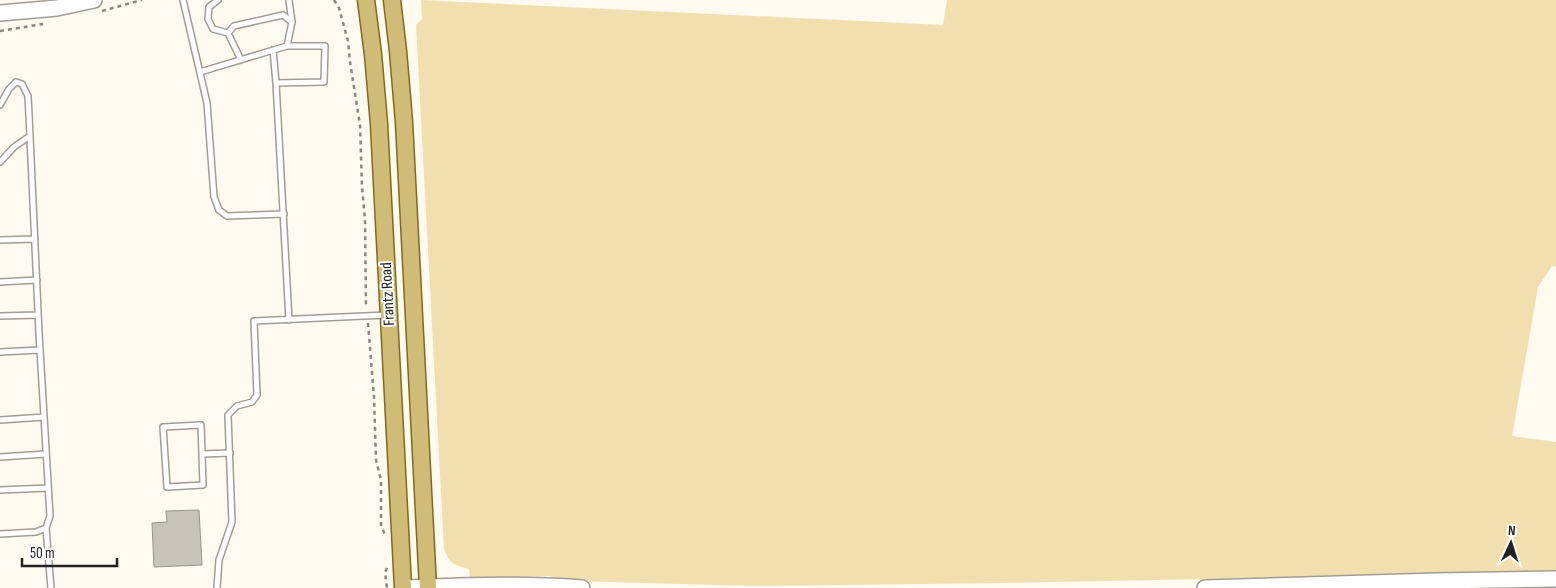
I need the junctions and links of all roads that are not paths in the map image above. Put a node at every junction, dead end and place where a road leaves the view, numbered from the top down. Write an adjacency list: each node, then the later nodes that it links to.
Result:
1 (94, 0): 8 (main road)
2 (183, 0): 15 (lane)
3 (218, 0): 10 (lane)
4 (290, 0): 9 (lane)
5 (366, 0): 26 (main road, Frantz Road)
6 (382, 0): 11 (main road)
7 (392, 0): 11 (main road, Frantz Road)
8 (0, 13)
9 (292, 22): 10 (lane); 12 (lane)
10 (228, 33): 14 (lane)
11 (397, 41): 45 (main road, Frantz Road)
12 (287, 46): 13 (lane); 16 (lane)
13 (272, 50): 14 (lane); 16 (lane)
14 (241, 60): 15 (lane)
15 (200, 72): 20 (lane)
16 (276, 83): 20 (lane)
17 (0, 105): 18 (lane)
18 (30, 136): 19 (lane); 21 (lane)
19 (0, 162)
20 (284, 214): 28 (lane)
21 (35, 239): 22 (lane); 23 (lane)
22 (0, 240)
23 (37, 280): 24 (lane); 25 (lane)
24 (0, 282)
25 (38, 314): 27 (lane); 29 (lane)
26 (389, 315): 28 (lane); 44 (main road, Frantz Road)
27 (0, 316)
28 (289, 320): 33 (lane)
29 (40, 350): 30 (lane); 31 (lane)
30 (0, 352)
31 (44, 417): 32 (lane); 34 (lane)
32 (0, 420)
33 (230, 453): 35 (lane); 43 (lane)
34 (46, 454): 36 (lane); 37 (lane)
35 (202, 454): 35 (lane)
36 (0, 456)
37 (48, 488): 38 (lane); 39 (lane)
38 (0, 490)
39 (46, 528): 40 (lane); 42 (lane)
40 (0, 534)
41 (1556, 579): 47 (main road)
42 (51, 588)
43 (217, 588)
44 (403, 588): 45 (main road)
45 (428, 588): 46 (main road)
46 (582, 588)
47 (1205, 588)

